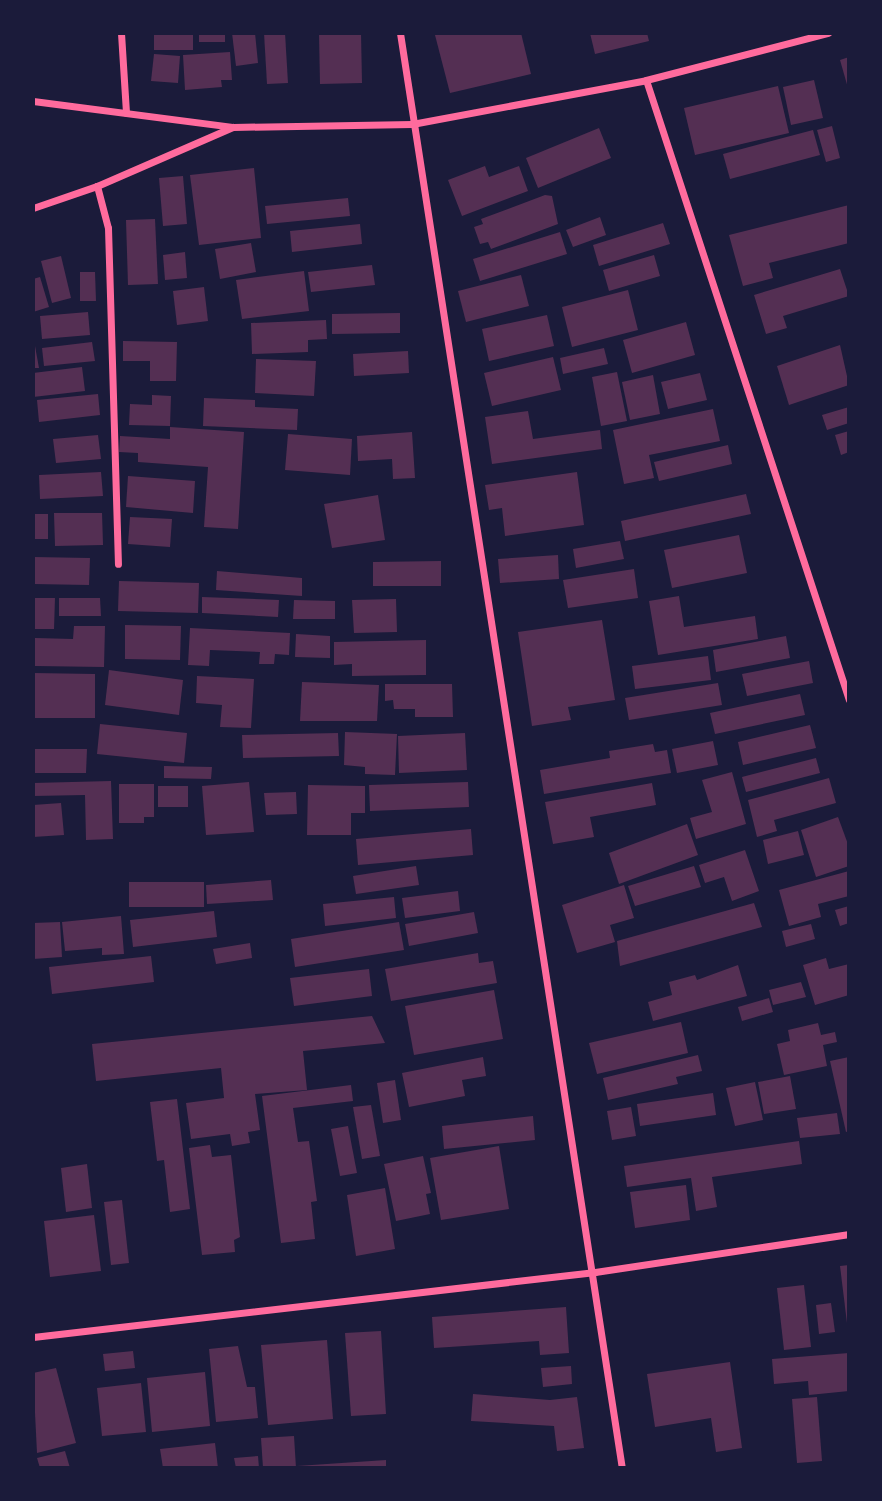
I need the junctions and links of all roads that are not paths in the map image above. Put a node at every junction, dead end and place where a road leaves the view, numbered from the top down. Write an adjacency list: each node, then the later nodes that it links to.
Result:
1 (121, 33): 6 (street)
2 (400, 33): 7 (street)
3 (828, 33): 4 (street)
4 (646, 80): 7 (street); 12 (street)
5 (33, 101): 6 (street)
6 (126, 113): 8 (street)
7 (412, 124): 8 (street); 14 (street)
8 (233, 127): 9 (street)
9 (97, 186): 10 (street); 11 (street)
10 (33, 208)
11 (118, 564)
12 (849, 700)
13 (849, 1234): 14 (street)
14 (595, 1272): 15 (street); 16 (street)
15 (33, 1337)
16 (622, 1468)

